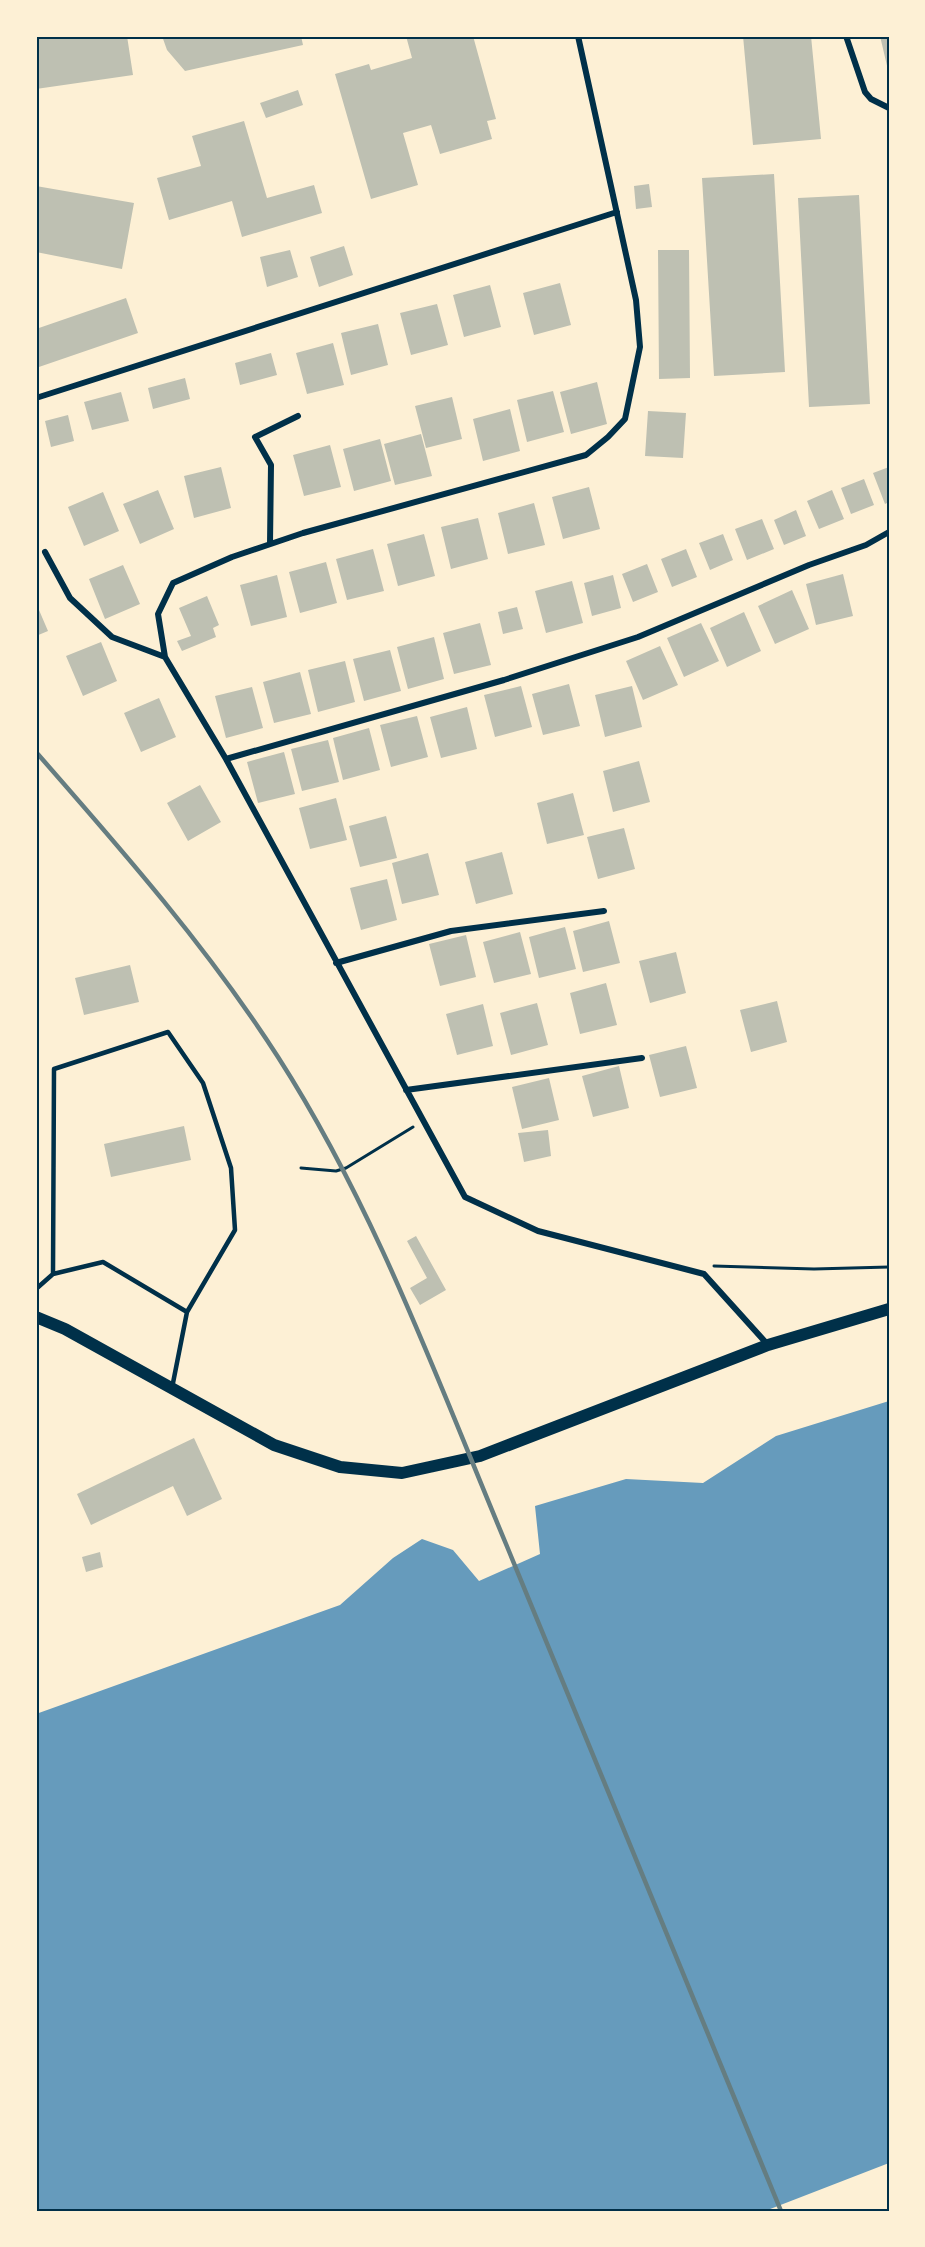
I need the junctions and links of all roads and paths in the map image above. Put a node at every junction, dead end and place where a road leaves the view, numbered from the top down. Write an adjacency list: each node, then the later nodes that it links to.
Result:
1 (578, 36): 4 (street)
2 (846, 36): 3 (street)
3 (889, 108)
4 (617, 212): 5 (street); 8 (street)
5 (36, 398)
6 (298, 416): 8 (street)
7 (889, 532): 11 (street)
8 (270, 544): 10 (street)
9 (45, 552): 10 (street)
10 (165, 657): 11 (street)
11 (226, 759): 13 (street)
12 (604, 911): 13 (street)
13 (336, 963): 15 (street)
14 (642, 1058): 15 (street)
15 (406, 1090): 16 (street)
16 (423, 1121): 17 (path); 19 (street)
17 (301, 1168)
18 (889, 1267): 19 (path)
19 (686, 1269): 25 (street)
20 (53, 1274): 21 (lane); 23 (lane); 23 (lane)
21 (36, 1289)
22 (889, 1309): 25 (main road)
23 (188, 1312): 26 (lane)
24 (36, 1317): 26 (main road)
25 (768, 1345): 26 (main road)
26 (172, 1388)

